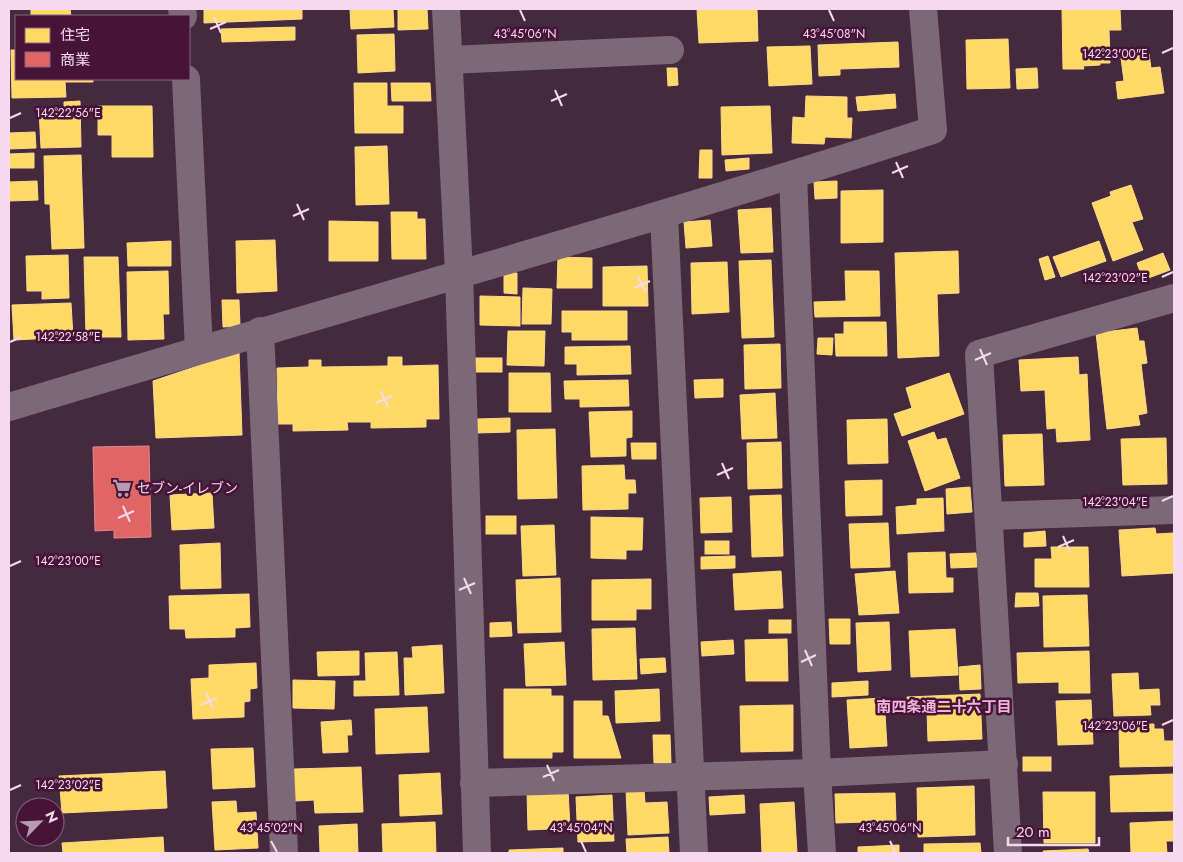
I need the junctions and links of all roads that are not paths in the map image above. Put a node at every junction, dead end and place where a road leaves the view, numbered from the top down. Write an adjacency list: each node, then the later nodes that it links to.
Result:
1 (446, 9): 4 (street)
2 (923, 9): 6 (street)
3 (670, 50): 4 (street)
4 (449, 60): 8 (street)
5 (186, 80): 11 (street)
6 (793, 175): 7 (street); 16 (street)
7 (664, 215): 8 (street); 17 (street)
8 (459, 274): 10 (street); 18 (street)
9 (1174, 298): 14 (street)
10 (260, 331): 11 (street); 19 (street)
11 (199, 350): 12 (street)
12 (9, 407)
13 (1174, 510): 14 (street)
14 (988, 516): 15 (street)
15 (1004, 764): 16 (street); 23 (street)
16 (817, 772): 17 (street); 22 (street)
17 (690, 777): 18 (street); 21 (street)
18 (474, 783): 20 (street)
19 (284, 853)
20 (477, 853)
21 (694, 853)
22 (822, 853)
23 (1008, 853)

